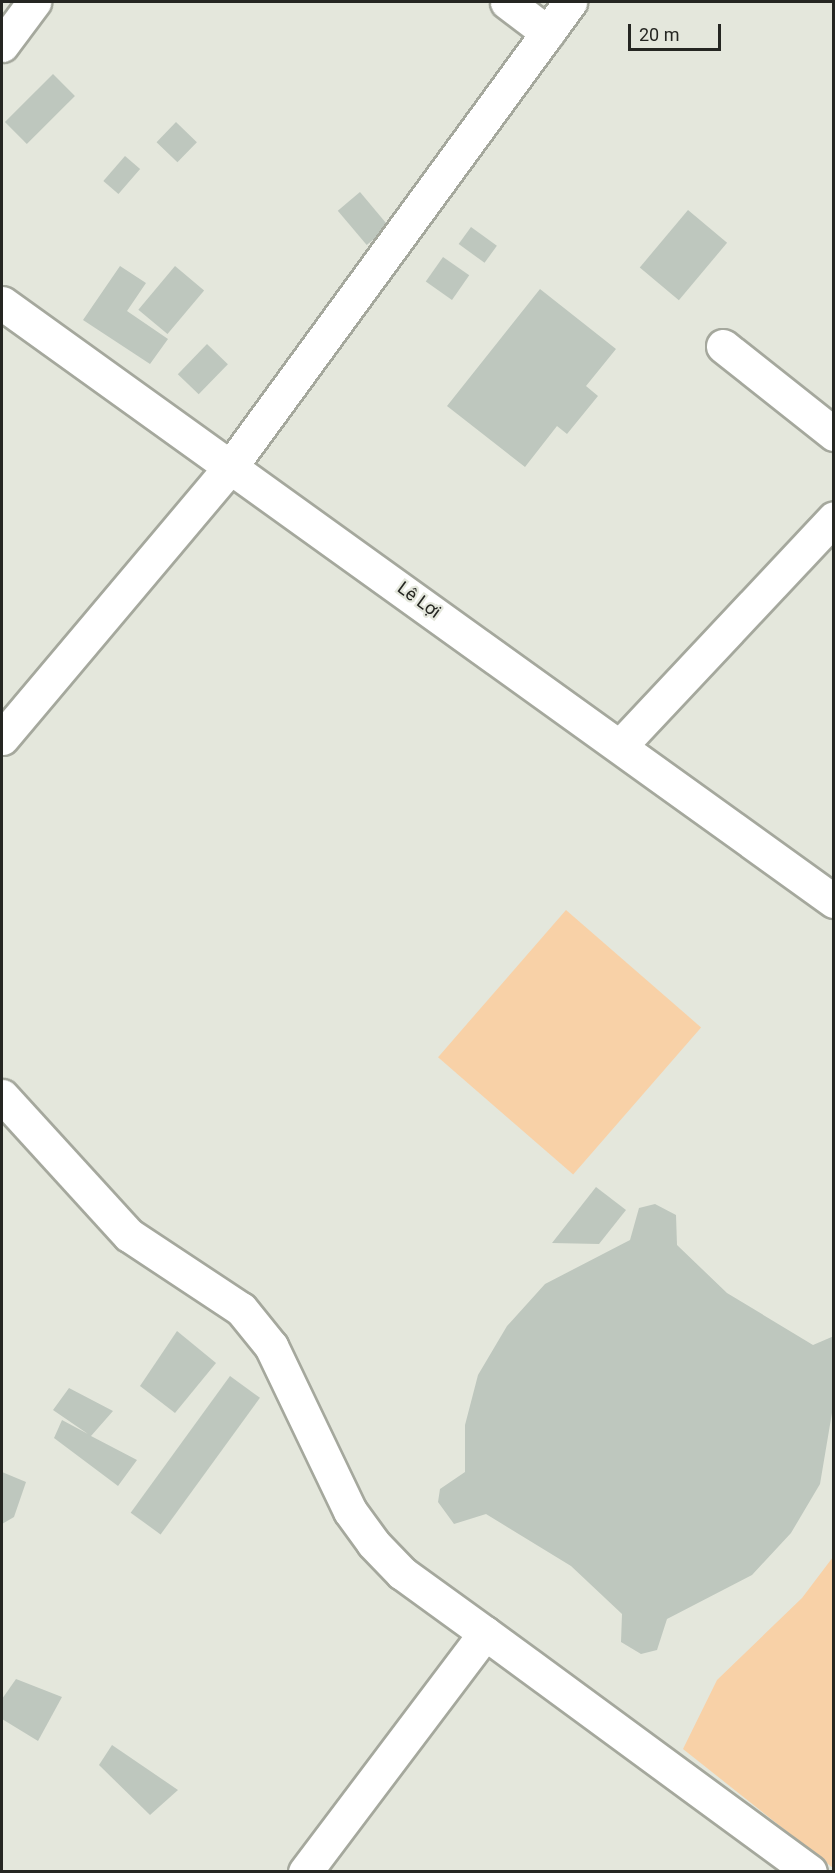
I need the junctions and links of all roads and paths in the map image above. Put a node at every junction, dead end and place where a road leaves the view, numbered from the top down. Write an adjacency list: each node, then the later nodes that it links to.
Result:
1 (34, 2): 5 (street)
2 (507, 2): 4 (street)
3 (570, 2): 4 (street)
4 (548, 33): 9 (street)
5 (2, 45)
6 (2, 303): 9 (street, Lê Lợi)
7 (723, 346): 8 (street)
8 (834, 434)
9 (231, 466): 11 (street); 12 (street, Lê Lợi)
10 (834, 518): 12 (street)
11 (2, 738)
12 (621, 745): 13 (street, Lê Lợi)
13 (834, 901)
14 (2, 1096): 15 (street)
15 (485, 1633): 16 (street); 17 (street)
16 (305, 1872)
17 (810, 1872)

